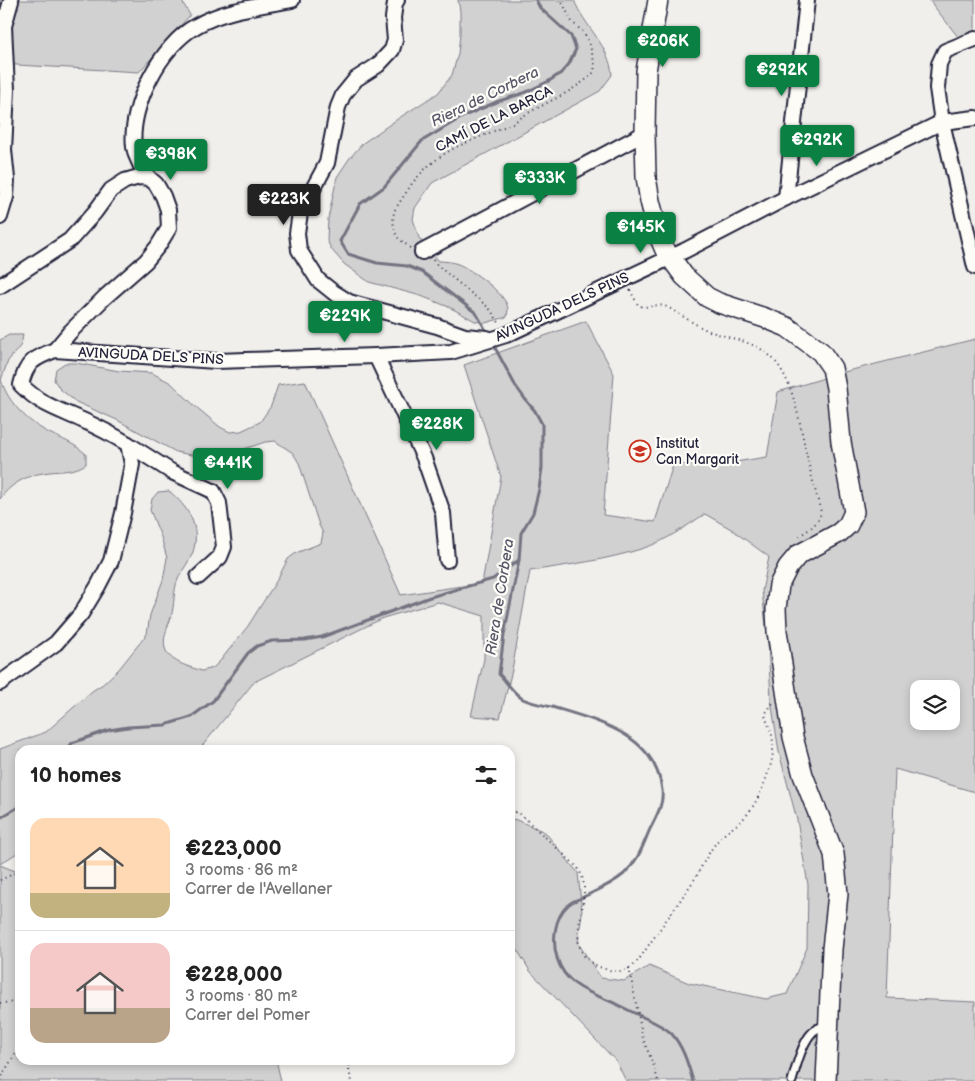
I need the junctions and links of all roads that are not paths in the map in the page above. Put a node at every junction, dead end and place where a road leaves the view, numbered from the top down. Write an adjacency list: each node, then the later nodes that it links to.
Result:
1 (292, 0): 10 (street)
2 (397, 0): 17 (street)
3 (658, 0): 9 (street)
4 (807, 0): 11 (street)
5 (11, 1): 12 (street)
6 (975, 39): 8 (street)
7 (975, 118): 8 (street, AVINGUDA DELS PINS)
8 (942, 122): 11 (street, AVINGUDA DELS PINS); 15 (street)
9 (645, 133): 13 (street); 14 (street)
10 (149, 178): 16 (street); 18 (street)
11 (786, 198): 14 (street, AVINGUDA DELS PINS)
12 (0, 217)
13 (422, 252)
14 (669, 257): 17 (street, AVINGUDA DELS PINS); 24 (street)
15 (975, 267)
16 (0, 286)
17 (500, 337): 19 (street, AVINGUDA DELS PINS)
18 (55, 350): 19 (street, AVINGUDA DELS PINS); 20 (street)
19 (376, 356): 21 (street)
20 (128, 444): 22 (street); 23 (street)
21 (447, 560)
22 (198, 578)
23 (0, 683)
24 (829, 1027): 25 (lane); 26 (street)
25 (792, 1081)
26 (826, 1081)

